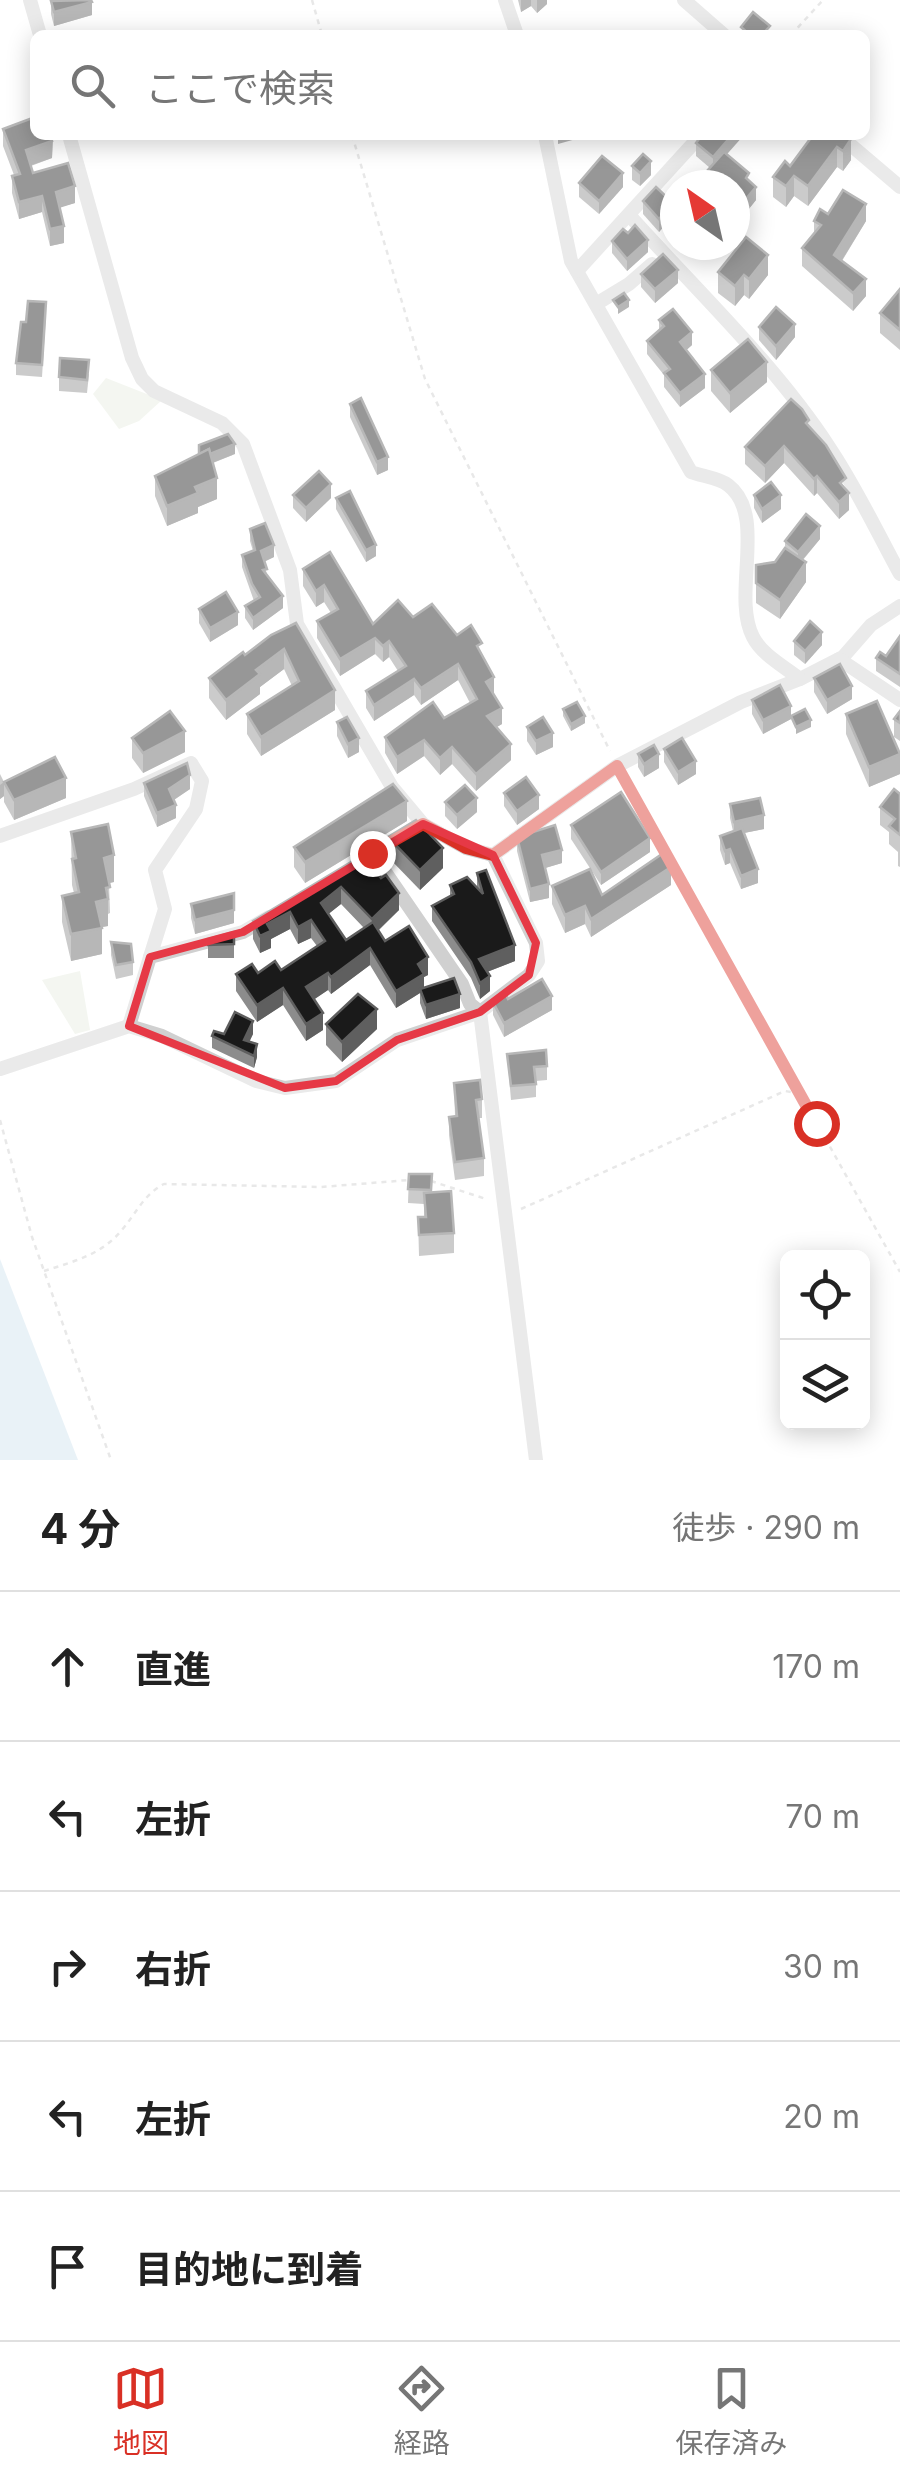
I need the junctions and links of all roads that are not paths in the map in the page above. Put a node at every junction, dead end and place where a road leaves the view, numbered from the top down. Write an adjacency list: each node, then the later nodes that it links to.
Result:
1 (30, 0): 4 (street)
2 (504, 0): 5 (street)
3 (684, 0): 6 (street)
4 (39, 30)
5 (514, 30)
6 (718, 30)
7 (70, 140): 23 (street)
8 (546, 140): 16 (street)
9 (696, 140): 12 (street)
10 (845, 140): 11 (street)
11 (900, 187)
12 (628, 216): 13 (street); 16 (street)
13 (660, 250)
14 (660, 256): 17 (street)
15 (669, 260): 18 (street)
16 (577, 271): 17 (street)
17 (596, 304): 21 (street)
18 (900, 574)
19 (900, 606): 20 (street)
20 (839, 659): 21 (street); 22 (street)
21 (800, 679): 28 (street)
22 (900, 700)
23 (423, 824): 24 (street); 28 (street)
24 (406, 834)
25 (0, 836): 31 (street)
26 (389, 844): 27 (street)
27 (372, 853): 29 (street); 32 (street)
28 (493, 855): 32 (street)
29 (356, 863)
30 (276, 912): 31 (street)
31 (150, 956): 33 (street)
32 (480, 1012): 33 (street); 35 (street)
33 (128, 1026): 34 (street)
34 (0, 1069)
35 (536, 1460)

